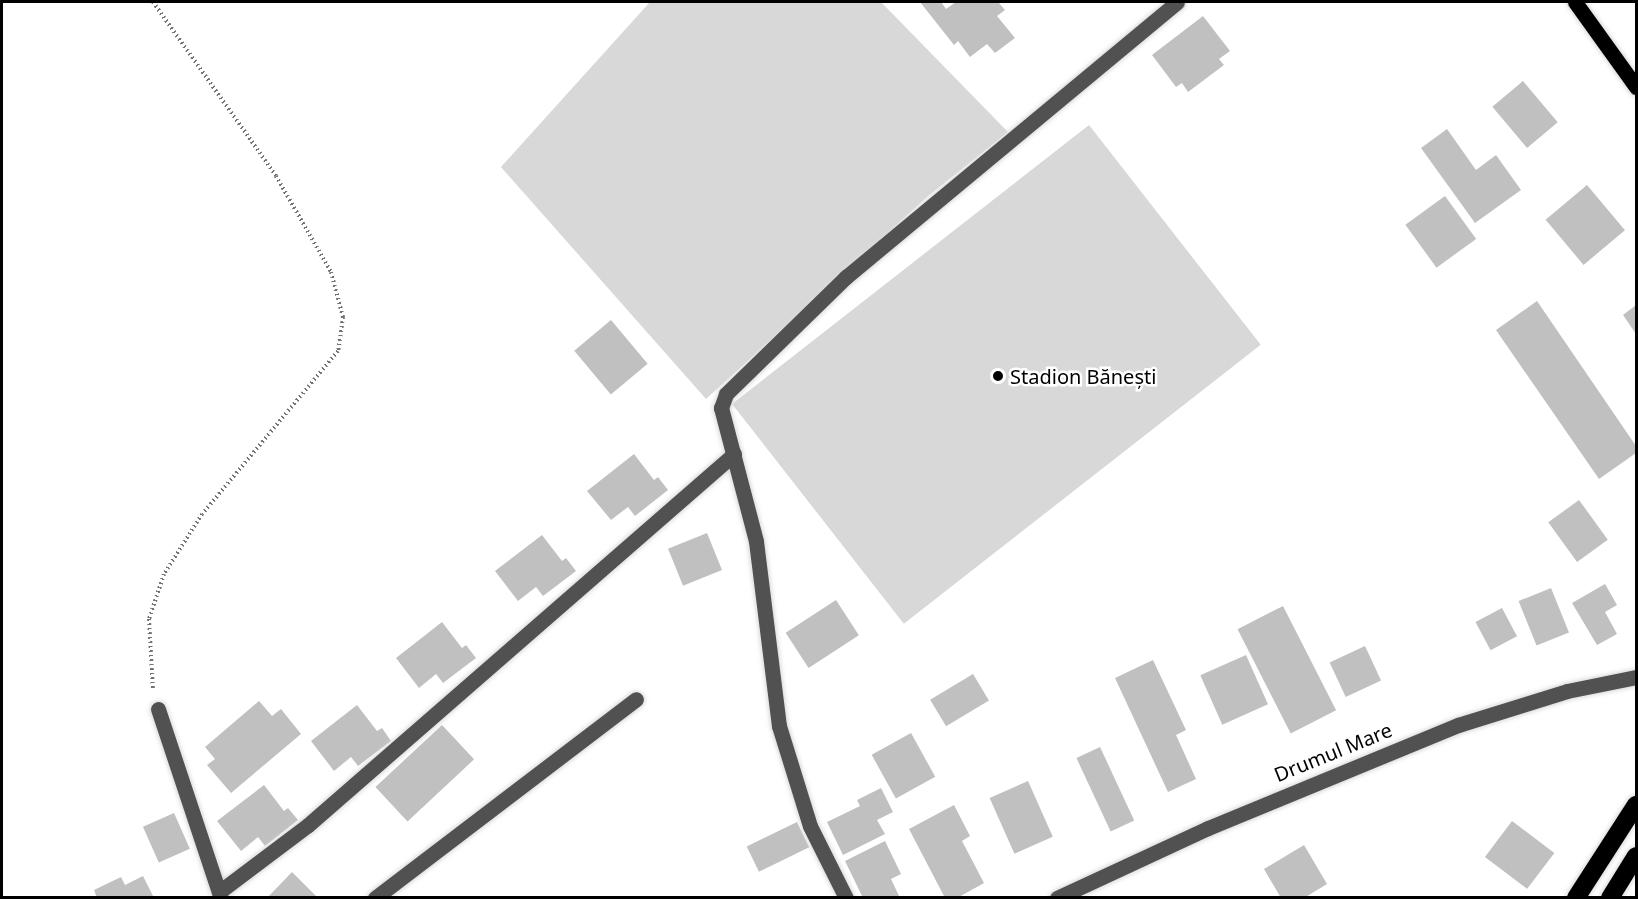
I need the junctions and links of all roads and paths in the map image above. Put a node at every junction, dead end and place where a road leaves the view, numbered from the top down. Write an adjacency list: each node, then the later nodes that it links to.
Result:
1 (153, 2): 8 (path)
2 (1177, 2): 5 (street)
3 (1575, 2): 4 (main road)
4 (1636, 87)
5 (734, 454): 11 (street); 13 (street)
6 (1636, 677): 14 (street, Drumul Mare)
7 (636, 699): 12 (street)
8 (158, 709): 11 (street)
9 (1636, 805): 15 (highway)
10 (1636, 856): 16 (highway)
11 (220, 895)
12 (375, 897)
13 (846, 897)
14 (1056, 897)
15 (1576, 897)
16 (1610, 897)

